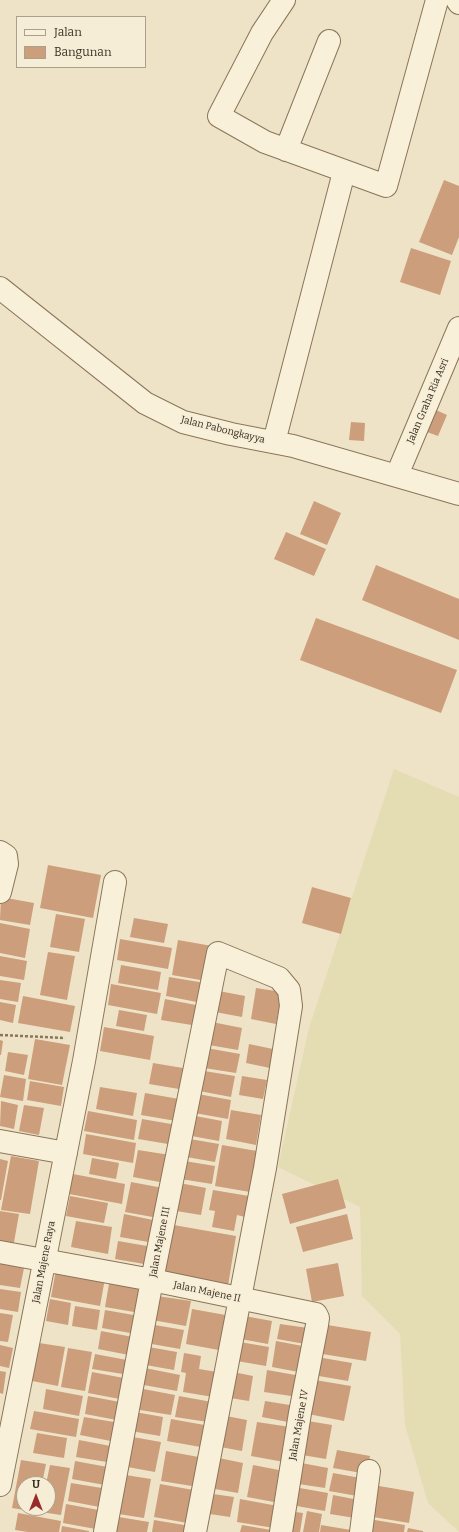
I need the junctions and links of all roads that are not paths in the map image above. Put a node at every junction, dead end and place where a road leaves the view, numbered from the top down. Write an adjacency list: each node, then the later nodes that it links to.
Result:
1 (284, 0): 6 (street)
2 (437, 0): 7 (street)
3 (457, 0): 4 (street)
4 (459, 3)
5 (329, 41): 6 (street)
6 (286, 150): 7 (street)
7 (344, 172): 10 (street)
8 (0, 288): 10 (street, Jalan Pabongkayya)
9 (459, 328): 11 (street, Jalan Graha Ria Asri)
10 (274, 442): 11 (street, Jalan Pabongkayya)
11 (397, 475): 12 (street, Jalan Pabongkayya)
12 (459, 494)
13 (0, 852): 15 (street)
14 (115, 882): 17 (street, Jalan Majene Raya)
15 (0, 892)
16 (0, 1141): 17 (street)
17 (66, 1153): 19 (street, Jalan Majene Raya)
18 (0, 1252): 19 (street, Jalan Majene II)
19 (44, 1259): 20 (street, Jalan Majene II); 24 (street, Jalan Majene Raya)
20 (152, 1280): 21 (street, Jalan Majene II); 21 (street, Jalan Majene III); 25 (street, Jalan Majene III)
21 (239, 1299): 22 (street, Jalan Majene II); 26 (street)
22 (318, 1318): 27 (street, Jalan Majene IV)
23 (369, 1471): 28 (street)
24 (0, 1484)
25 (105, 1532)
26 (195, 1532)
27 (281, 1532)
28 (361, 1532)

